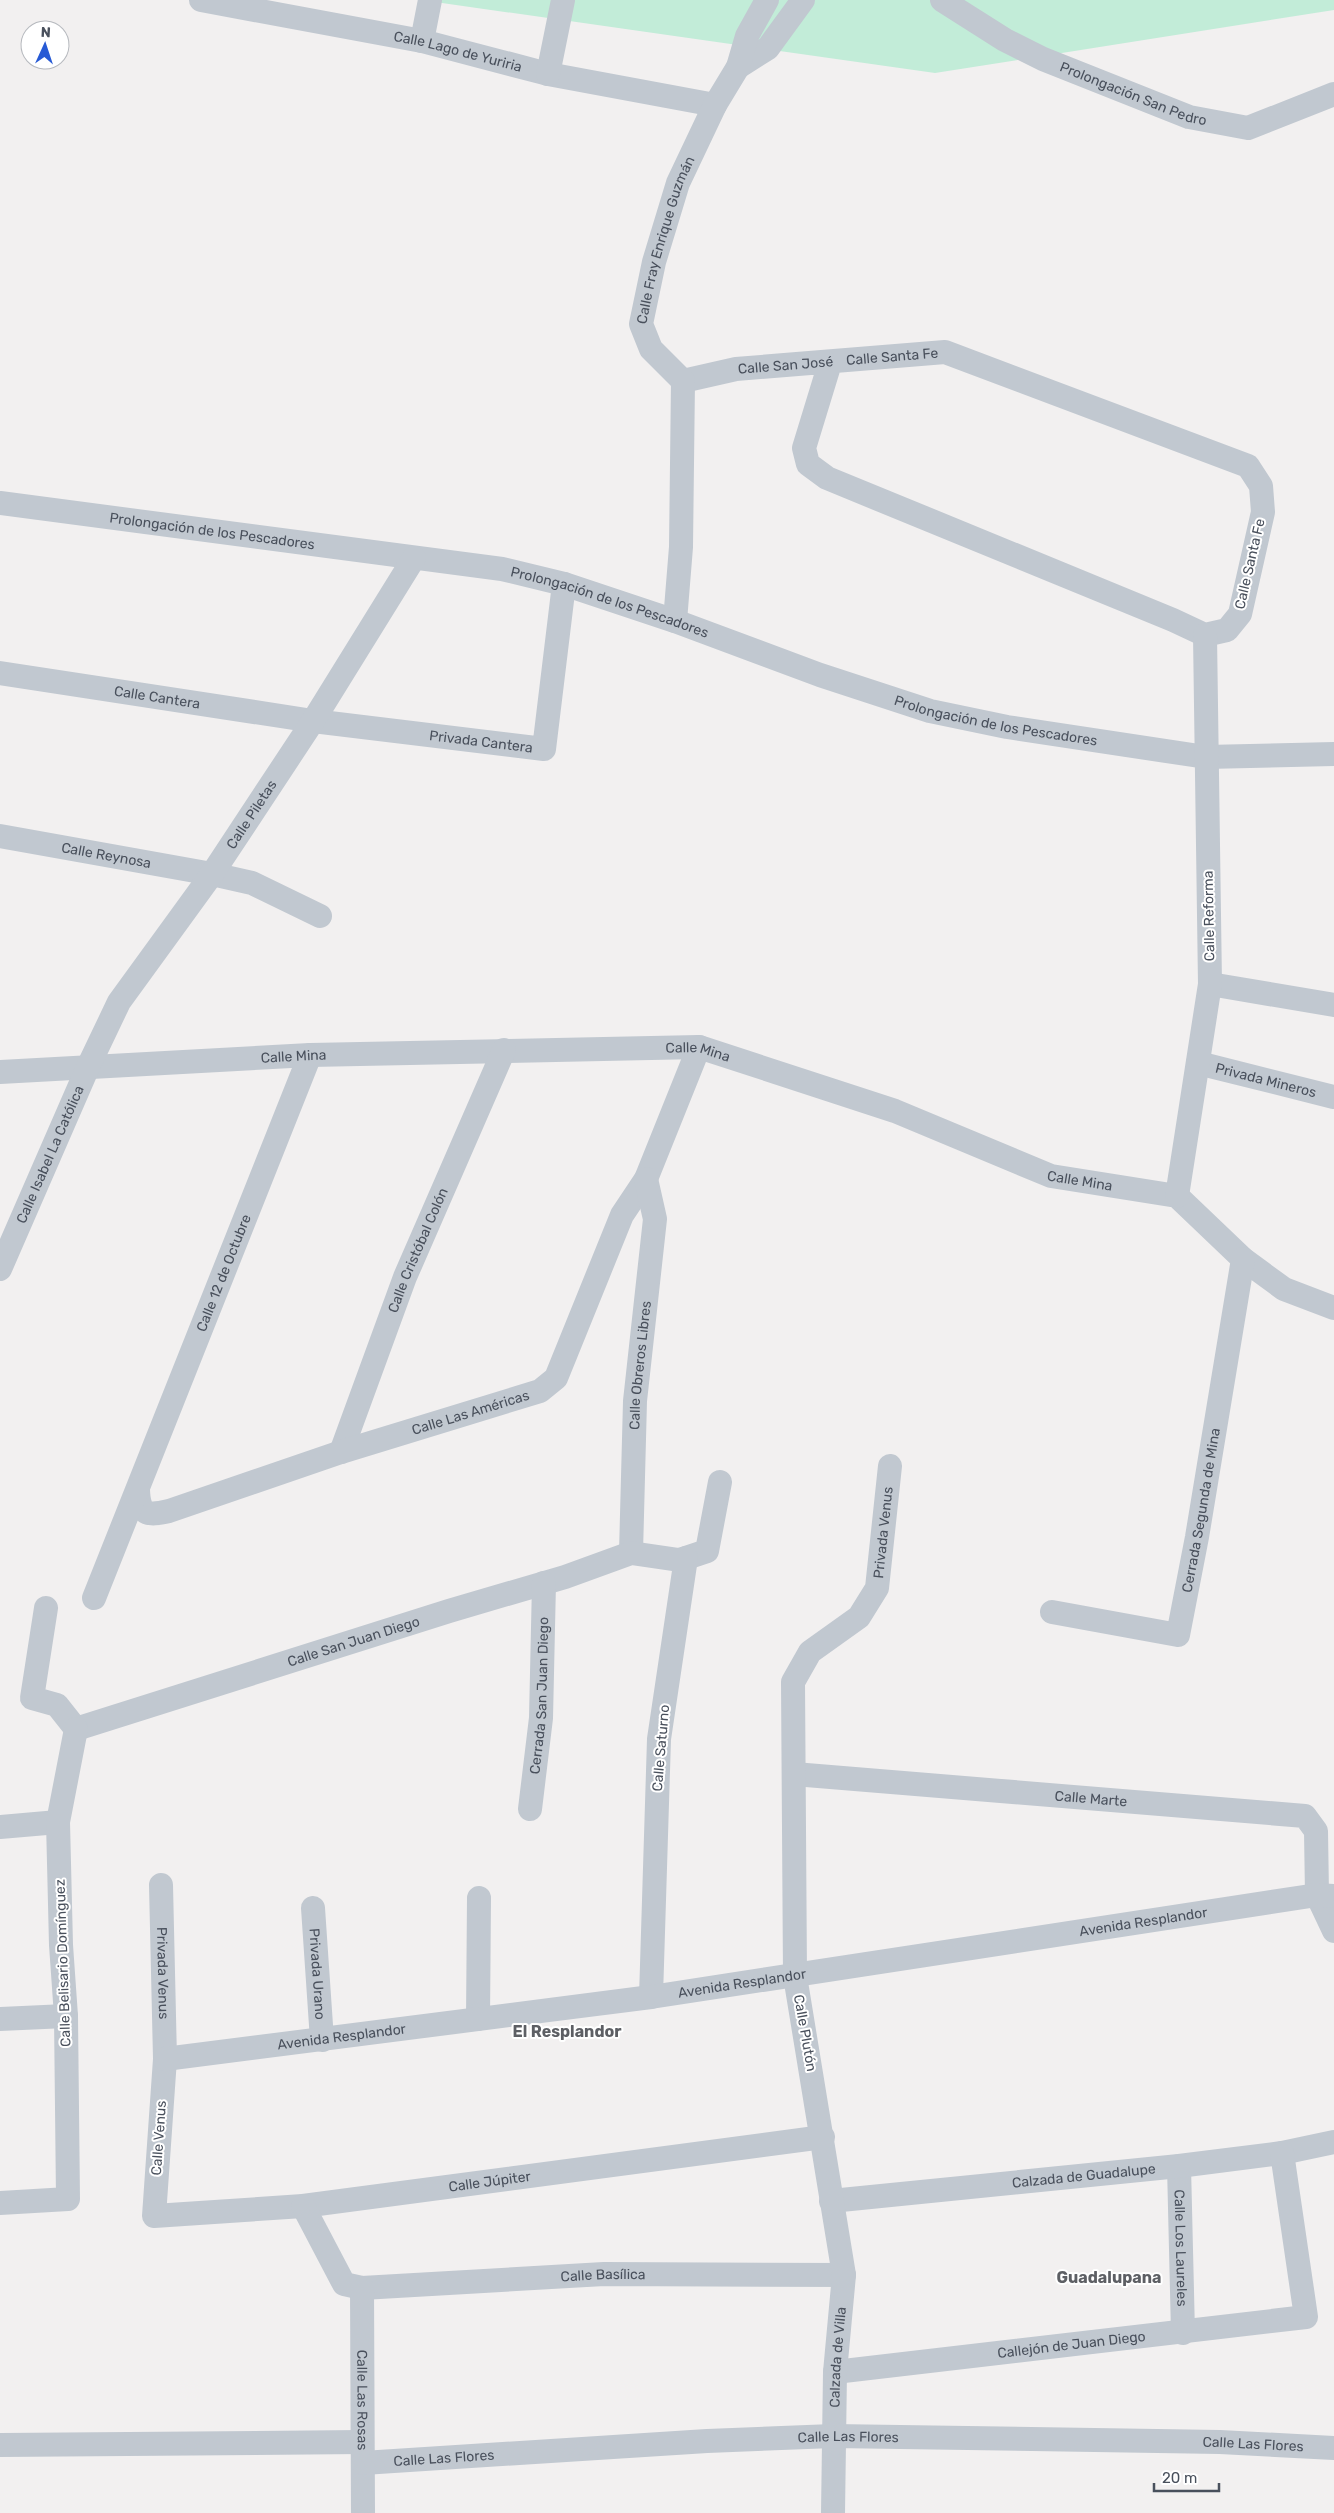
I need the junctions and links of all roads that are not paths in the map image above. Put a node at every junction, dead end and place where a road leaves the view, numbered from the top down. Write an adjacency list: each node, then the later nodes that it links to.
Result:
1 (201, 0): 7 (street, Calle Lago de Yuriria)
2 (430, 0): 8 (street)
3 (563, 0): 10 (street)
4 (768, 0): 9 (street, Calle Fray Enrique Guzmán)
5 (803, 0): 9 (street, Calle Fray Enrique Guzmán)
6 (942, 0): 11 (street, Prolongación San Pedro)
7 (276, 7): 8 (street, Calle Lago de Yuriria)
8 (422, 41): 10 (street, Calle Lago de Yuriria)
9 (738, 67): 12 (street, Calle Fray Enrique Guzmán)
10 (548, 74): 12 (street, Calle Lago de Yuriria)
11 (1334, 94)
12 (715, 105): 14 (street, Calle Fray Enrique Guzmán)
13 (830, 363): 14 (street, Calle San José); 19 (street, Calle San José); 19 (street, Calle Santa Fe)
14 (683, 381): 18 (street)
15 (1, 509): 16 (street, Prolongación de los Pescadores)
16 (414, 558): 17 (street, Prolongación de los Pescadores); 21 (street, Calle Piletas)
17 (564, 584): 18 (street, Prolongación de los Pescadores); 21 (street, Privada Cantera)
18 (675, 621): 23 (street, Prolongación de los Pescadores)
19 (1205, 635): 23 (street, Calle Reforma)
20 (0, 673): 21 (street, Calle Cantera)
21 (313, 721): 25 (street, Calle Piletas)
22 (1334, 754): 23 (street, Prolongación de los Pescadores)
23 (1206, 757): 27 (street, Calle Reforma)
24 (0, 836): 25 (street, Calle Reynosa)
25 (212, 874): 26 (street, Calle Reynosa); 33 (street, Calle Piletas)
26 (320, 916)
27 (1210, 984): 28 (street); 32 (street, Calle Reforma)
28 (1334, 1005)
29 (699, 1047): 30 (street, Calle Mina); 36 (street, Calle Las Américas); 37 (street, Calle Mina)
30 (504, 1050): 31 (street, Calle Mina); 41 (street, Calle Cristóbal Colón)
31 (310, 1055): 33 (street, Calle Mina); 44 (street, Calle 12 de Octubre)
32 (1198, 1064): 35 (street, Privada Mineros); 37 (street, Calle Reforma)
33 (88, 1067): 34 (street, Calle Mina); 39 (street, Calle Isabel La Católica)
34 (0, 1072)
35 (1334, 1097)
36 (646, 1179): 41 (street, Calle Las Américas); 45 (street, Calle Obreros Libres)
37 (1177, 1196): 38 (street)
38 (1243, 1259): 40 (street); 50 (street, Cerrada Segunda de Mina)
39 (0, 1269)
40 (1334, 1308)
41 (341, 1452): 44 (street, Calle Las Américas)
42 (890, 1466): 52 (street, Privada Venus)
43 (720, 1482): 46 (street)
44 (138, 1490): 48 (street, Calle 12 de Octubre)
45 (631, 1553): 46 (street); 47 (street, Calle San Juan Diego)
46 (686, 1558): 62 (street, Calle Saturno)
47 (544, 1583): 51 (street, Calle San Juan Diego); 53 (street, Cerrada San Juan Diego)
48 (94, 1598)
49 (46, 1608): 51 (street)
50 (1052, 1612)
51 (76, 1729): 54 (street, Calle Belisario Domínguez)
52 (794, 1774): 57 (street, Calle Marte); 61 (street, Calle Plutón)
53 (530, 1809)
54 (58, 1822): 55 (street); 63 (street, Calle Belisario Domínguez)
55 (0, 1827)
56 (161, 1885): 67 (street, Privada Venus)
57 (1326, 1895): 60 (street); 61 (street, Avenida Resplandor)
58 (479, 1898): 65 (street)
59 (313, 1908): 66 (street, Privada Urano)
60 (1334, 1931)
61 (795, 1976): 62 (street, Avenida Resplandor); 68 (street, Calle Plutón)
62 (651, 1997): 65 (street, Avenida Resplandor)
63 (66, 2016): 64 (street); 73 (street, Calle Belisario Domínguez)
64 (0, 2019)
65 (478, 2019): 66 (street, Avenida Resplandor)
66 (322, 2040): 67 (street, Avenida Resplandor)
67 (165, 2059): 75 (street, Calle Venus)
68 (823, 2138): 72 (street, Calle Plutón); 74 (street, Calle Júpiter)
69 (1334, 2142): 70 (street, Calzada de Guadalupe)
70 (1282, 2153): 71 (street, Calzada de Guadalupe); 78 (street, Callejón de Juan Diego)
71 (1179, 2166): 72 (street, Calzada de Guadalupe); 78 (street, Calle Los Laureles)
72 (831, 2201): 76 (street, Calzada de Villa)
73 (0, 2202)
74 (303, 2206): 75 (street, Calle Júpiter); 77 (street)
75 (154, 2216)
76 (844, 2275): 77 (street, Calle Basílica); 79 (street, Calzada de Villa)
77 (362, 2288): 83 (street, Calle Las Rosas)
78 (1183, 2333): 79 (street, Callejón de Juan Diego)
79 (835, 2372): 80 (street, Calzada de Villa)
80 (833, 2436): 82 (street, Calle Las Flores); 83 (street, Calle Las Flores); 85 (street, Calzada de Villa)
81 (0, 2445): 83 (street, Calle Las Flores)
82 (1334, 2448)
83 (362, 2453): 84 (street, Calle Las Rosas)
84 (363, 2513)
85 (833, 2513)

